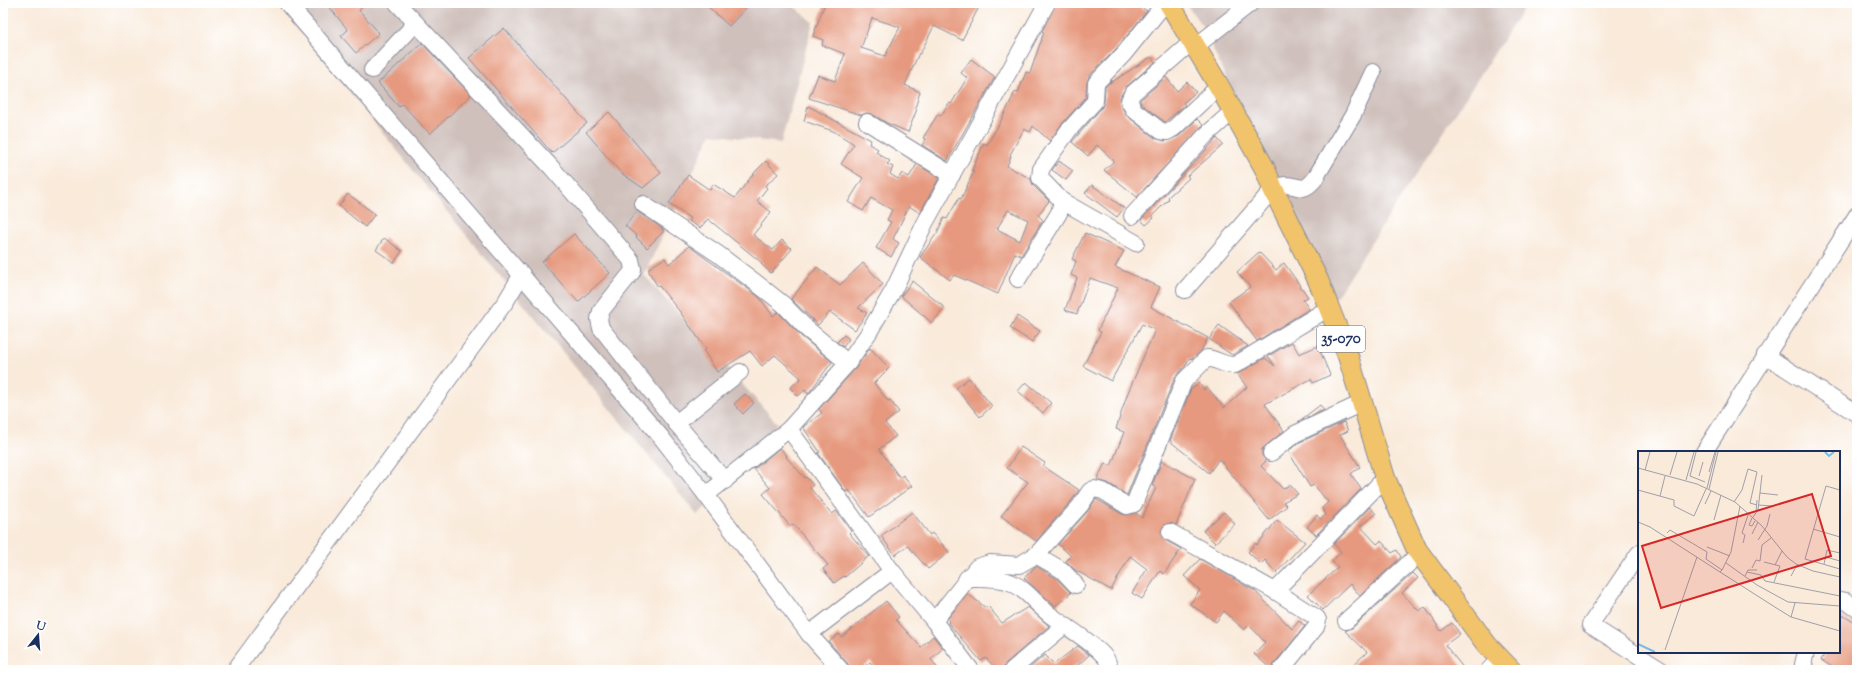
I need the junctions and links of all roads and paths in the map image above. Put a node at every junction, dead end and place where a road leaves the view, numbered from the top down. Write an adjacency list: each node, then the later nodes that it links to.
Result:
1 (287, 3): 21 (street)
2 (397, 3): 7 (street)
3 (1047, 3): 14 (street)
4 (1165, 3): 16 (street)
5 (1169, 3): 8 (main road, 35-070)
6 (1250, 3): 8 (street)
7 (416, 23): 9 (street); 30 (street)
8 (1194, 44): 11 (main road, 35-070); 11 (street)
9 (372, 70)
10 (1373, 72): 15 (street)
11 (1219, 86): 12 (main road, 35-070)
12 (1233, 111): 15 (main road, 35-070); 19 (street)
13 (866, 122): 14 (street)
14 (952, 175): 26 (street)
15 (1273, 189): 23 (street); 24 (main road, 35-070)
16 (1062, 201): 20 (street); 22 (street)
17 (643, 204): 26 (street)
18 (1857, 215): 25 (street)
19 (1132, 216)
20 (1136, 243)
21 (522, 274): 36 (street); 51 (street)
22 (1018, 279)
23 (1185, 290)
24 (1329, 308): 28 (main road, 35-070); 40 (street)
25 (1765, 355): 29 (street); 32 (street)
26 (848, 363): 31 (street)
27 (740, 372): 30 (street)
28 (1362, 403): 33 (street); 34 (main road, 35-070)
29 (1857, 414)
30 (676, 423): 35 (street)
31 (789, 429): 35 (street); 41 (street)
32 (1705, 451)
33 (1270, 453)
34 (1385, 478): 38 (main road, 35-070); 44 (street)
35 (724, 481): 36 (street)
36 (706, 495): 48 (street)
37 (1170, 532): 44 (street)
38 (1419, 554): 46 (street); 50 (main road, 35-070)
39 (1638, 554): 57 (street)
40 (1036, 555): 42 (street); 43 (street)
41 (892, 571): 45 (street); 48 (street)
42 (971, 573): 45 (street); 47 (street)
43 (1076, 585)
44 (1275, 591): 56 (street)
45 (934, 620): 53 (street)
46 (1346, 621)
47 (1065, 625): 54 (street); 55 (street)
48 (809, 634): 52 (street)
49 (1806, 653): 58 (street)
50 (1500, 666)
51 (235, 670)
52 (841, 670)
53 (971, 670)
54 (1012, 670)
55 (1110, 670)
56 (1281, 670)
57 (1661, 670)
58 (1807, 670)

